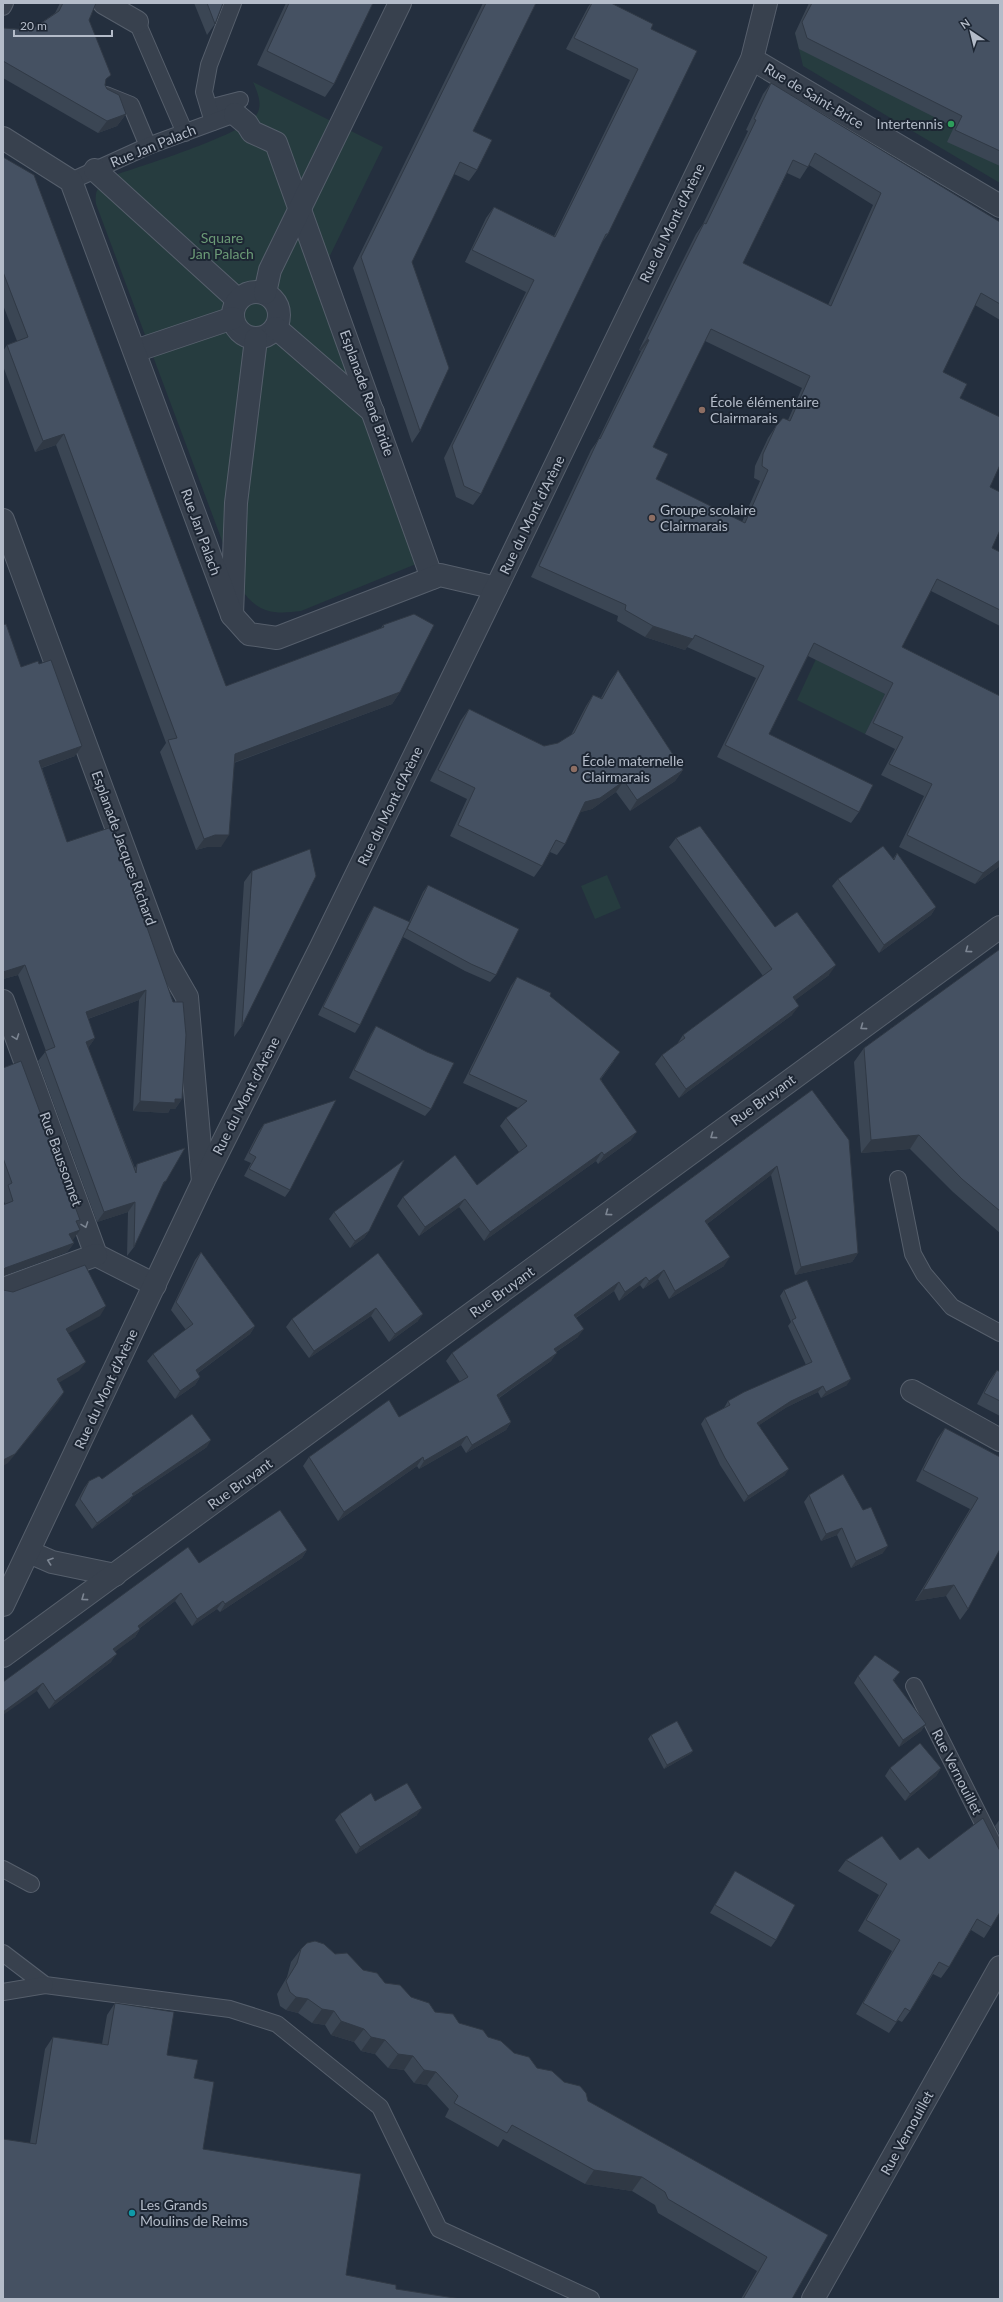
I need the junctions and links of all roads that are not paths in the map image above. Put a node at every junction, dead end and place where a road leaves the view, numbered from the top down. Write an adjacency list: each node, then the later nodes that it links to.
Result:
1 (6, 3): 6 (lane)
2 (104, 3): 7 (street)
3 (233, 3): 11 (lane)
4 (400, 3): 18 (street)
5 (766, 3): 8 (street, Rue du Mont d'Arène)
6 (3, 7)
7 (137, 22): 12 (lane)
8 (752, 59): 17 (street, Rue de Saint-Brice); 27 (street, Rue du Mont d'Arène)
9 (106, 95): 14 (lane)
10 (237, 107): 11 (lane, Rue Jan Palach); 18 (street, Esplanade René Bride)
11 (211, 115): 12 (lane, Rue Jan Palach)
12 (185, 133): 14 (lane, Rue Jan Palach)
13 (3, 138): 16 (street)
14 (148, 146): 15 (lane, Rue Jan Palach)
15 (95, 170): 16 (lane, Rue Jan Palach); 20 (street)
16 (72, 181): 23 (street, Rue Jan Palach)
17 (1000, 206)
18 (300, 209): 19 (street); 24 (street, Esplanade René Bride)
19 (265, 293): 20 (street); 21 (street)
20 (235, 309): 22 (street); 23 (street)
21 (276, 328): 22 (street); 24 (street)
22 (256, 339): 28 (street)
23 (135, 352): 28 (street, Rue Jan Palach)
24 (374, 412): 26 (street, Esplanade René Bride)
25 (3, 520): 32 (street, Esplanade Jacques Richard)
26 (432, 578): 27 (street, Rue Jan Palach); 28 (street, Rue Jan Palach)
27 (496, 588): 32 (street, Rue du Mont d'Arène)
28 (232, 615)
29 (1000, 927): 40 (street, Rue Bruyant, one-way to 40)
30 (3, 1001): 33 (street, Rue Baussonnet, one-way to 33)
31 (898, 1179): 36 (lane)
32 (203, 1182): 34 (street, Rue du Mont d'Arène)
33 (96, 1255): 34 (street); 35 (street)
34 (155, 1285): 39 (street, Rue du Mont d'Arène)
35 (3, 1290)
36 (1000, 1333)
37 (912, 1391): 38 (street)
38 (1000, 1440)
39 (29, 1552): 40 (street, one-way to 39); 41 (street, Rue du Mont d'Arène)
40 (116, 1575): 42 (street, Rue Bruyant, one-way to 42)
41 (3, 1605)
42 (3, 1656)
43 (914, 1686): 44 (lane, Rue Vernouillet)
44 (1000, 1857)
45 (3, 1869): 46 (lane)
46 (31, 1884)
47 (3, 1953): 49 (lane)
48 (1000, 1966): 52 (street, Rue Vernouillet)
49 (45, 1985): 50 (lane); 51 (lane)
50 (3, 1992)
51 (591, 2299)
52 (813, 2299)

